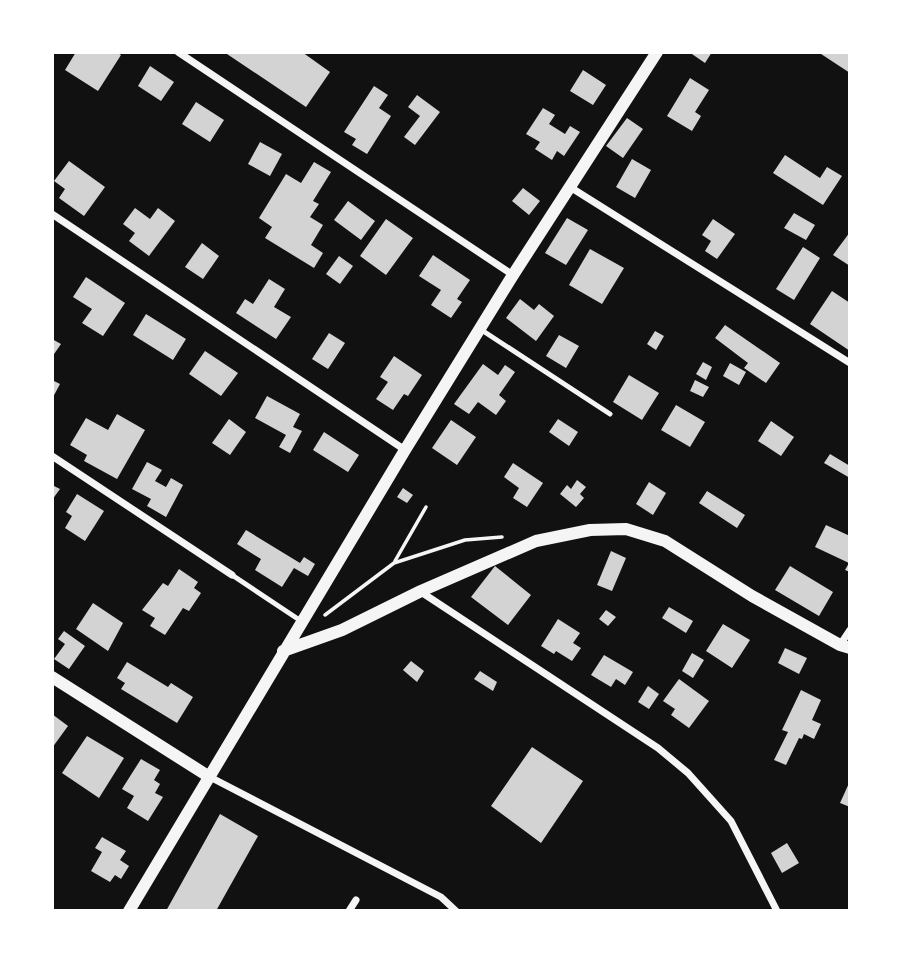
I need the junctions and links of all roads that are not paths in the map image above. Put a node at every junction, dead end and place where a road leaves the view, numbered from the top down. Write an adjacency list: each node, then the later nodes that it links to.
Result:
1 (178, 52): 5 (street)
2 (653, 54): 3 (street)
3 (569, 187): 5 (street); 7 (street)
4 (52, 214): 9 (street)
5 (513, 275): 6 (street)
6 (480, 329): 8 (lane); 9 (street)
7 (849, 363)
8 (610, 414)
9 (405, 450): 13 (street)
10 (52, 456): 11 (street)
11 (232, 575): 13 (lane)
12 (421, 591): 15 (street); 16 (street); 23 (street)
13 (301, 621): 16 (street)
14 (849, 630): 15 (street)
15 (845, 646)
16 (283, 651): 18 (street)
17 (52, 677): 18 (street)
18 (208, 776): 20 (street); 22 (street)
19 (355, 900): 21 (street)
20 (129, 911)
21 (349, 911)
22 (456, 911)
23 (777, 911)

